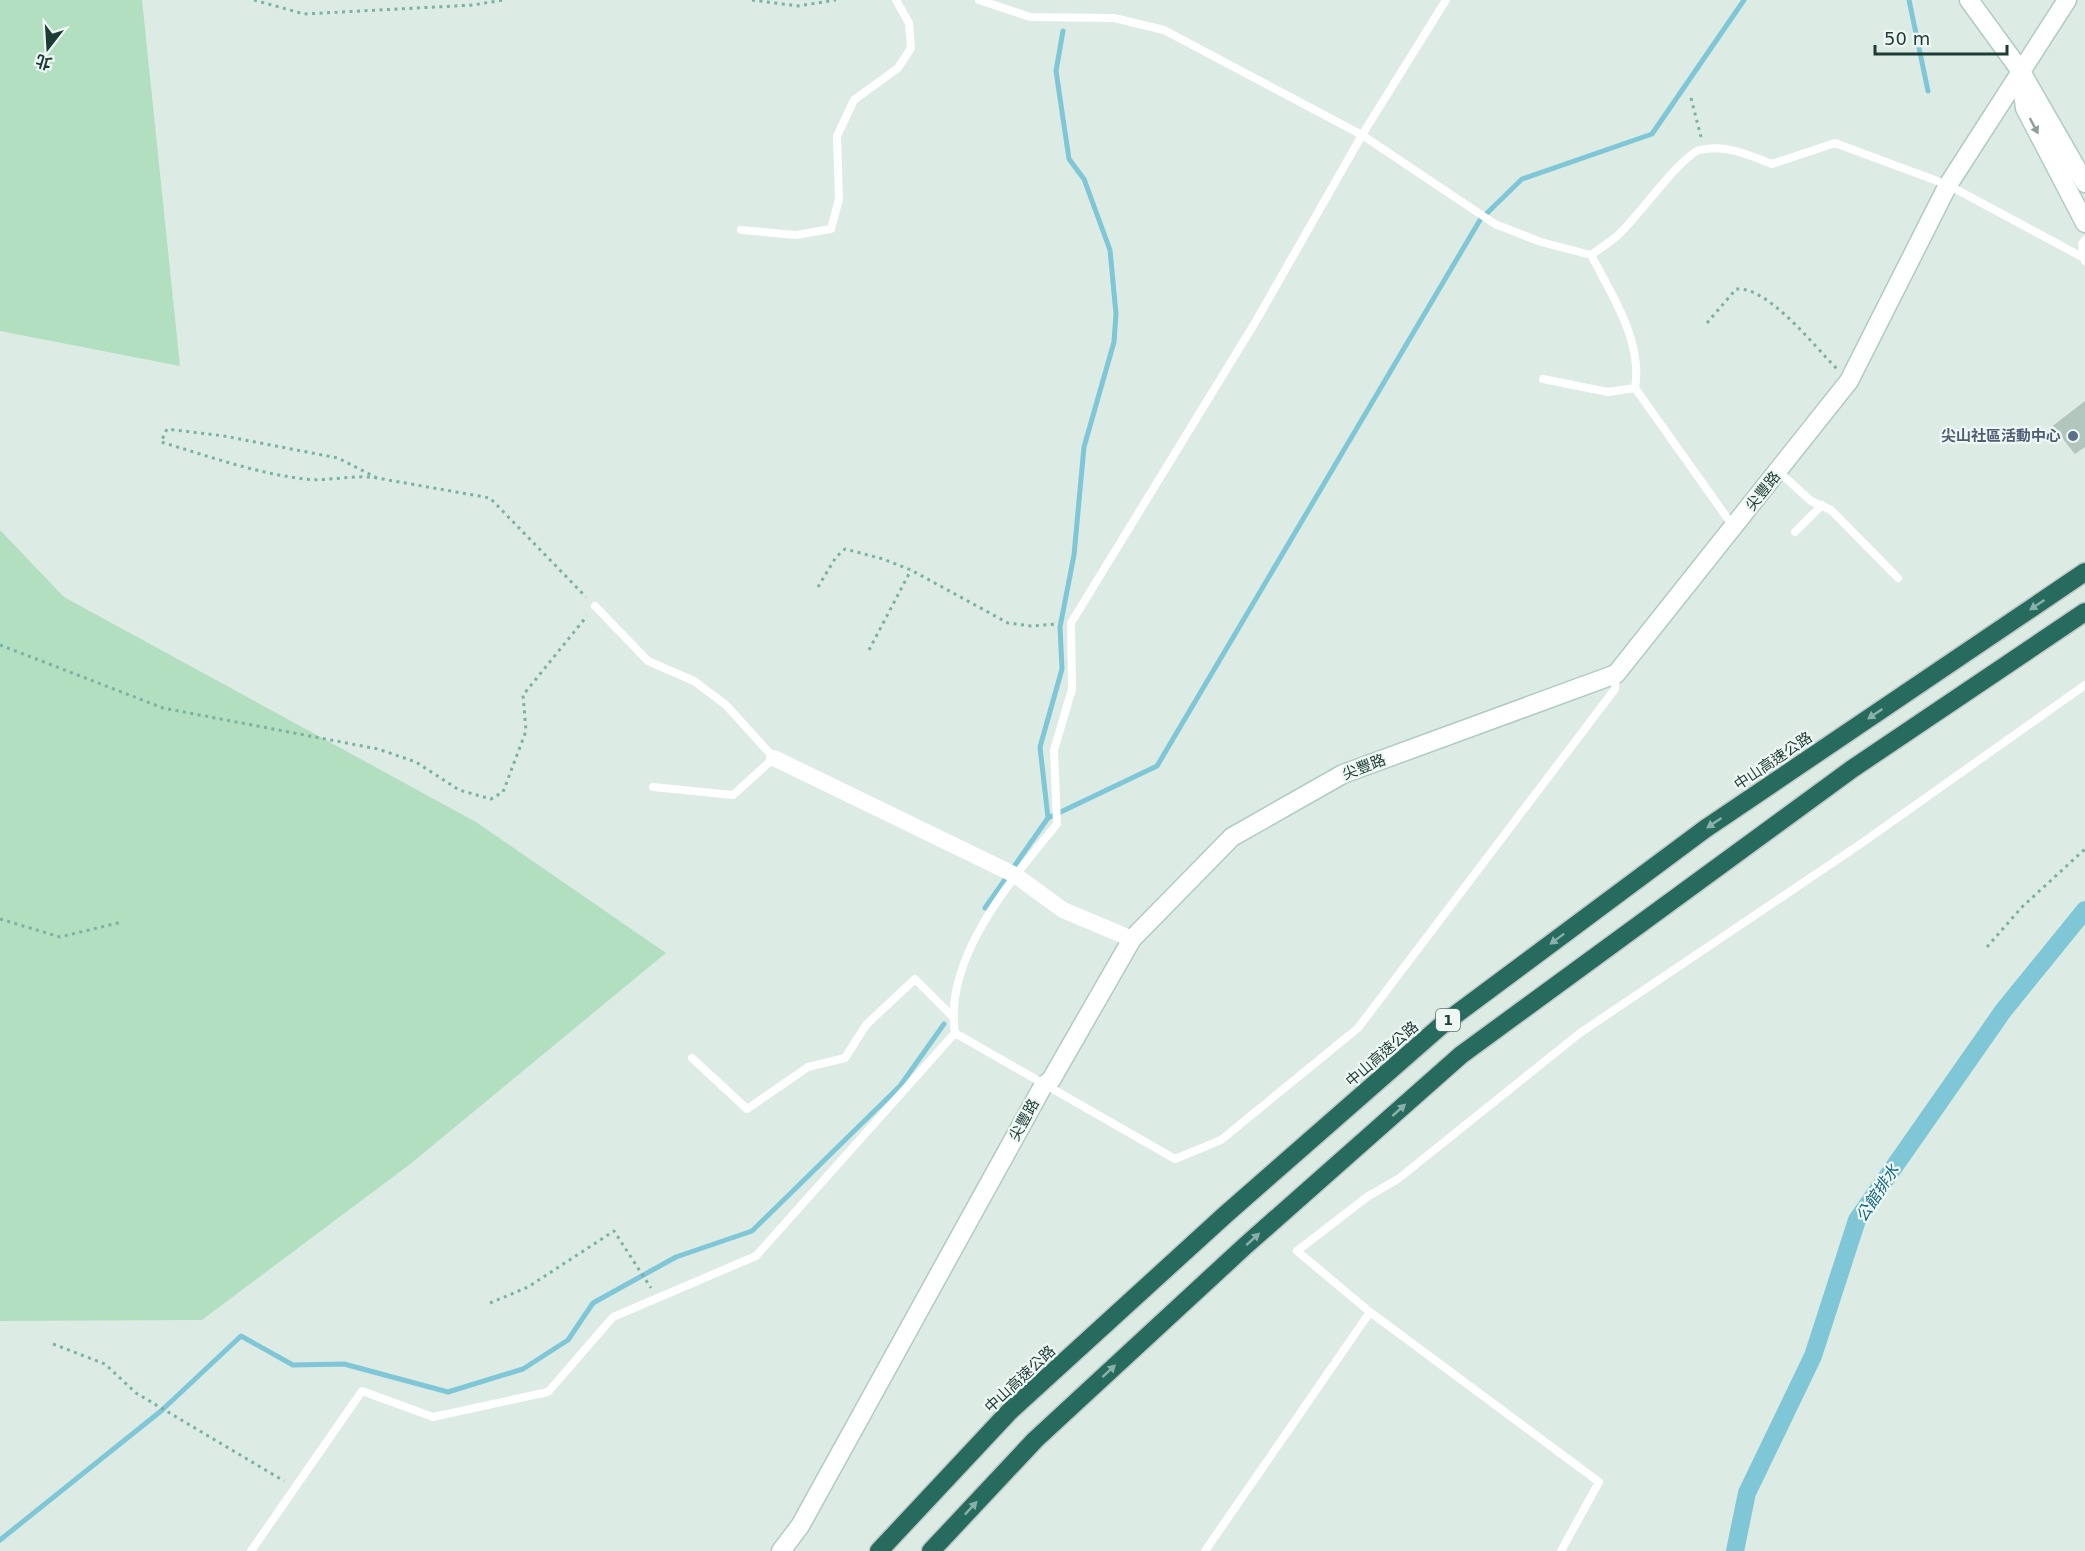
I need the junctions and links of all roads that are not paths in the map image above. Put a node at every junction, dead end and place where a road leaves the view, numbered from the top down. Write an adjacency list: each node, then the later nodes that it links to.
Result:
1 (896, 0): 11 (lane)
2 (979, 0): 7 (lane)
3 (1446, 0): 7 (lane)
4 (1969, 0): 6 (street)
5 (2067, 0): 6 (street, 尖豐路)
6 (2020, 70): 8 (street); 9 (street, 尖豐路); 10 (street, one-way to 10)
7 (1362, 135): 13 (lane); 29 (lane)
8 (2085, 183)
9 (1948, 185): 13 (lane); 14 (lane); 17 (street, 尖豐路)
10 (2085, 223)
11 (741, 230)
12 (2085, 240): 14 (lane)
13 (1591, 255): 16 (lane)
14 (2085, 259)
15 (1544, 379): 16 (lane)
16 (1635, 388): 19 (lane)
17 (1779, 472): 18 (lane); 19 (street, 尖豐路)
18 (1822, 504): 20 (lane); 22 (lane)
19 (1734, 527): 25 (street, 尖豐路)
20 (1795, 532)
21 (2085, 572): 38 (highway, 中山高速公路 / 1, one-way to 38)
22 (1898, 578)
23 (595, 606): 27 (lane)
24 (2085, 612): 39 (highway, 1, one-way to 24)
25 (1617, 674): 30 (street, 尖豐路); 34 (lane)
26 (2085, 685): 35 (lane)
27 (774, 758): 28 (lane); 29 (street)
28 (653, 787)
29 (1012, 875): 30 (street); 31 (lane)
30 (1132, 939): 34 (street, 尖豐路)
31 (952, 1016): 32 (lane); 33 (lane)
32 (954, 1033): 34 (lane); 36 (lane)
33 (692, 1058)
34 (1043, 1086): 37 (street, 尖豐路)
35 (1370, 1312): 40 (lane); 41 (lane)
36 (251, 1551)
37 (781, 1551)
38 (879, 1551)
39 (931, 1551)
40 (1205, 1551)
41 (1562, 1551)

